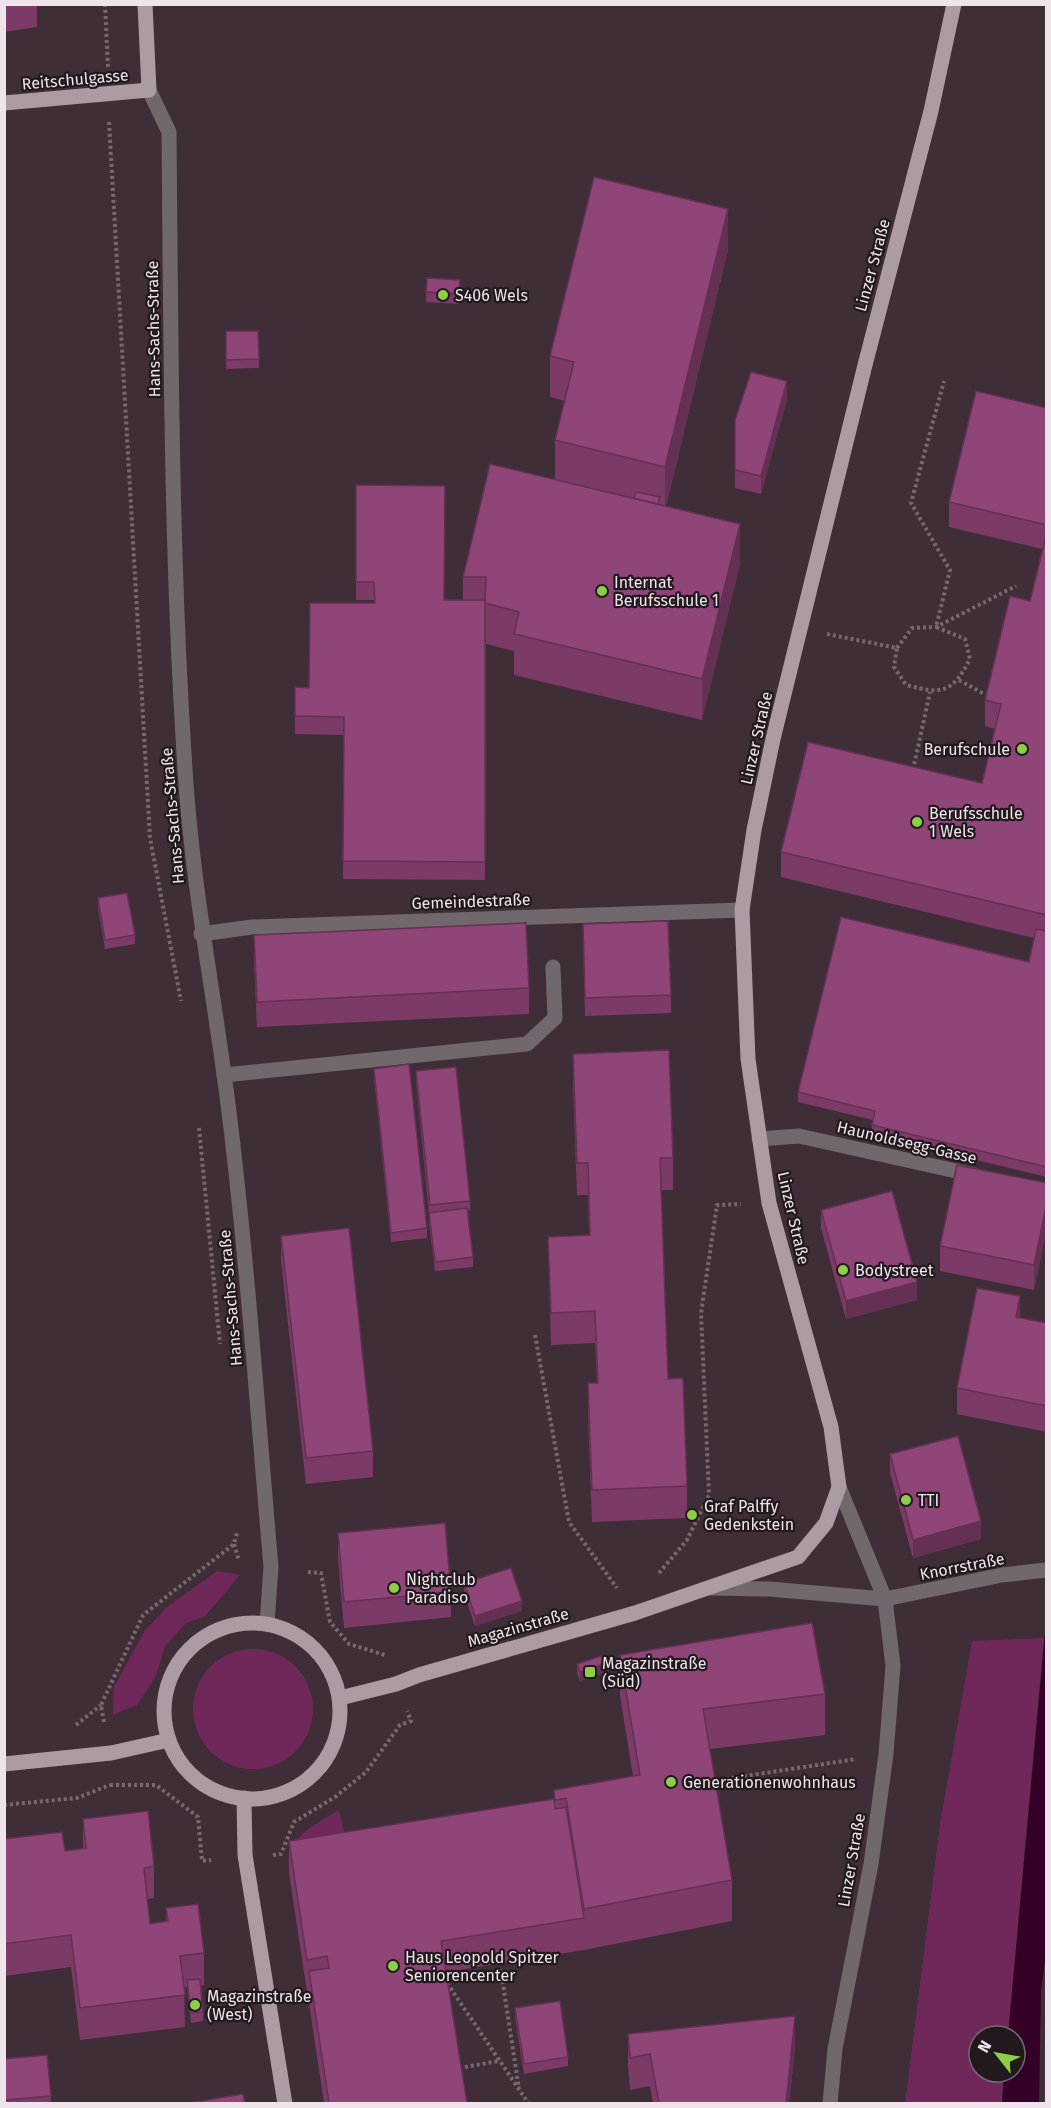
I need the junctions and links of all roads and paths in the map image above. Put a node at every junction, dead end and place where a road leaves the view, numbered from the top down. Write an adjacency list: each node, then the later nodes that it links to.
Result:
1 (105, 4): 5 (path)
2 (145, 4): 4 (main road, Hans-Sachs-Straße)
3 (954, 4): 10 (main road, Linzer Straße)
4 (149, 90): 5 (main road, Reitschulgasse); 17 (street, Hans-Sachs-Straße)
5 (109, 94): 6 (main road, Reitschulgasse); 19 (path)
6 (4, 103)
7 (944, 381): 9 (path)
8 (1016, 586): 9 (path)
9 (936, 627): 11 (path); 12 (path)
10 (800, 628): 11 (path); 16 (main road, Linzer Straße)
11 (897, 648): 13 (path)
12 (959, 680): 13 (path); 14 (path)
13 (930, 692): 15 (path)
14 (984, 694)
15 (912, 776)
16 (742, 910): 17 (street, Gemeindestraße); 22 (main road, Linzer Straße)
17 (201, 934): 20 (street, Hans-Sachs-Straße)
18 (553, 967): 20 (street)
19 (182, 1008)
20 (224, 1075): 37 (street, Hans-Sachs-Straße)
21 (198, 1123): 26 (path)
22 (759, 1139): 23 (street, Haunoldsegg-Gasse); 24 (main road, Linzer Straße)
23 (990, 1179)
24 (769, 1203): 27 (main road, Linzer Straße); 36 (path)
25 (535, 1335): 36 (path)
26 (220, 1347)
27 (839, 1487): 30 (main road, Linzer Straße); 35 (street, Linzer Straße)
28 (239, 1524): 29 (path)
29 (234, 1544): 31 (path); 41 (path)
30 (798, 1557): 34 (main road, Magazinstraße)
31 (238, 1561)
32 (1044, 1570): 35 (street, Knorrstraße)
33 (308, 1572): 38 (path)
34 (705, 1588): 35 (street, Magazinstraße); 36 (main road, Magazinstraße)
35 (885, 1599): 45 (street, Linzer Straße)
36 (634, 1613): 39 (main road, Magazinstraße)
37 (267, 1624): 39 (main road); 44 (main road)
38 (387, 1661)
39 (339, 1698): 50 (main road)
40 (403, 1702): 52 (path)
41 (101, 1705): 42 (path); 43 (path)
42 (104, 1722)
43 (68, 1726)
44 (169, 1740): 46 (main road); 50 (main road)
45 (886, 1754): 48 (path); 63 (street, Linzer Straße)
46 (4, 1764)
47 (110, 1776): 49 (path)
48 (726, 1779)
49 (110, 1785): 51 (path); 53 (path)
50 (244, 1798): 61 (main road)
51 (4, 1805)
52 (263, 1855)
53 (211, 1860)
54 (446, 1982): 55 (path); 57 (path); 60 (path)
55 (447, 1992)
56 (458, 2057): 58 (path)
57 (499, 2061): 58 (path); 60 (path)
58 (459, 2068): 59 (path)
59 (461, 2080)
60 (519, 2089): 62 (path)
61 (285, 2103)
62 (529, 2103)
63 (830, 2103)

